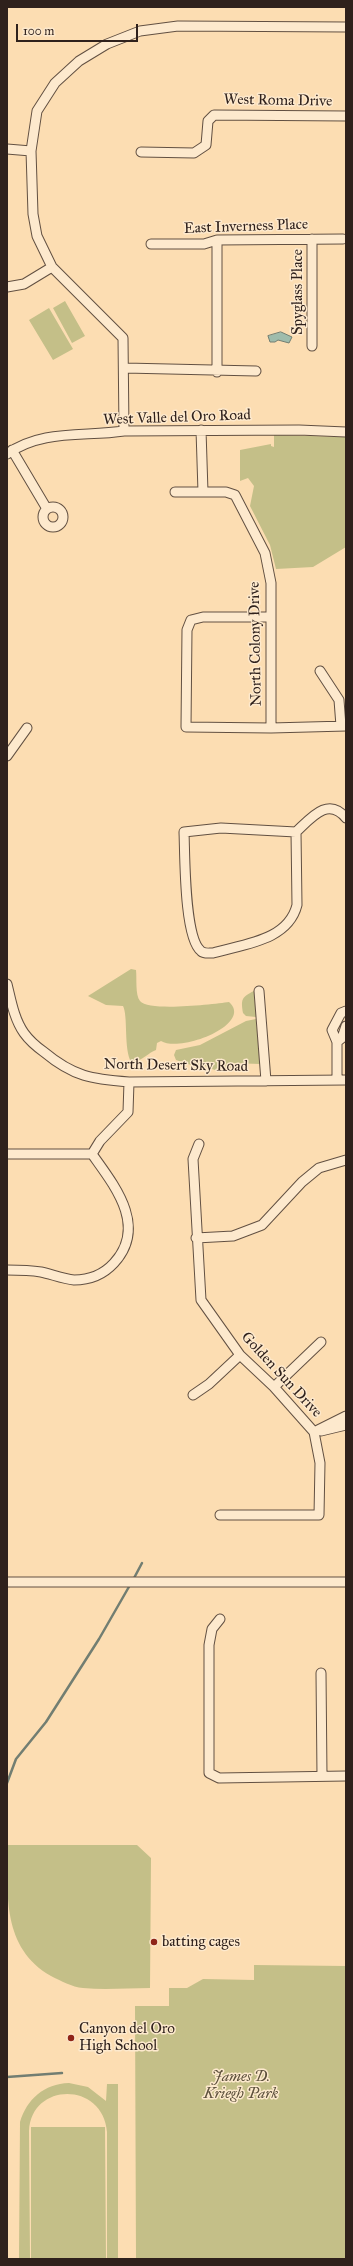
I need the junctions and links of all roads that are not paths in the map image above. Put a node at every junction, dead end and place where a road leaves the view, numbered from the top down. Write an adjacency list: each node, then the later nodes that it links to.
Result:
1 (346, 27): 4 (street)
2 (346, 116): 5 (street, West Roma Drive)
3 (7, 149): 4 (street)
4 (31, 151): 10 (street)
5 (141, 152)
6 (312, 238): 7 (street, East Inverness Place); 8 (street, East Inverness Place); 12 (street, Spyglass Place)
7 (343, 239)
8 (217, 240): 9 (street, East Inverness Place); 15 (street)
9 (151, 244)
10 (52, 268): 11 (street); 13 (street)
11 (7, 288)
12 (312, 346)
13 (125, 368): 15 (street); 17 (street)
14 (256, 371): 15 (street)
15 (217, 372)
16 (201, 430): 17 (street, West Valle del Oro Road); 18 (street, West Valle del Oro Road); 21 (street)
17 (124, 431): 19 (street, West Valle del Oro Road)
18 (346, 432)
19 (10, 452): 22 (street, West Valle del Oro Road)
20 (175, 492): 21 (street, North Colony Drive)
21 (203, 492): 23 (street, North Colony Drive)
22 (47, 509)
23 (270, 616): 27 (street, North Colony Drive); 27 (street)
24 (320, 672): 25 (street)
25 (343, 726): 27 (street)
26 (27, 728): 28 (street)
27 (271, 728)
28 (7, 756)
29 (346, 818): 30 (street)
30 (296, 832): 30 (street)
31 (7, 984): 38 (street, North Desert Sky Road)
32 (259, 991): 37 (street)
33 (346, 1011): 35 (street)
34 (346, 1026): 35 (street)
35 (336, 1042): 36 (street)
36 (341, 1080): 37 (street, North Desert Sky Road)
37 (266, 1081): 38 (street, North Desert Sky Road)
38 (129, 1082): 41 (street)
39 (199, 1144): 43 (street, Golden Sun Drive)
40 (7, 1154): 41 (street)
41 (92, 1154): 44 (street)
42 (346, 1160): 43 (street)
43 (196, 1238): 46 (street, Golden Sun Drive)
44 (7, 1270)
45 (321, 1342): 47 (street)
46 (240, 1356): 47 (street, Golden Sun Drive); 48 (street)
47 (274, 1387): 51 (street, Golden Sun Drive)
48 (193, 1395)
49 (346, 1416): 51 (street)
50 (346, 1425): 51 (street)
51 (314, 1432): 52 (street, Golden Sun Drive)
52 (220, 1515)
53 (7, 1582): 54 (street)
54 (346, 1582)
55 (220, 1619): 57 (street)
56 (322, 1673): 57 (street)
57 (322, 1776): 58 (street)
58 (346, 1776)

